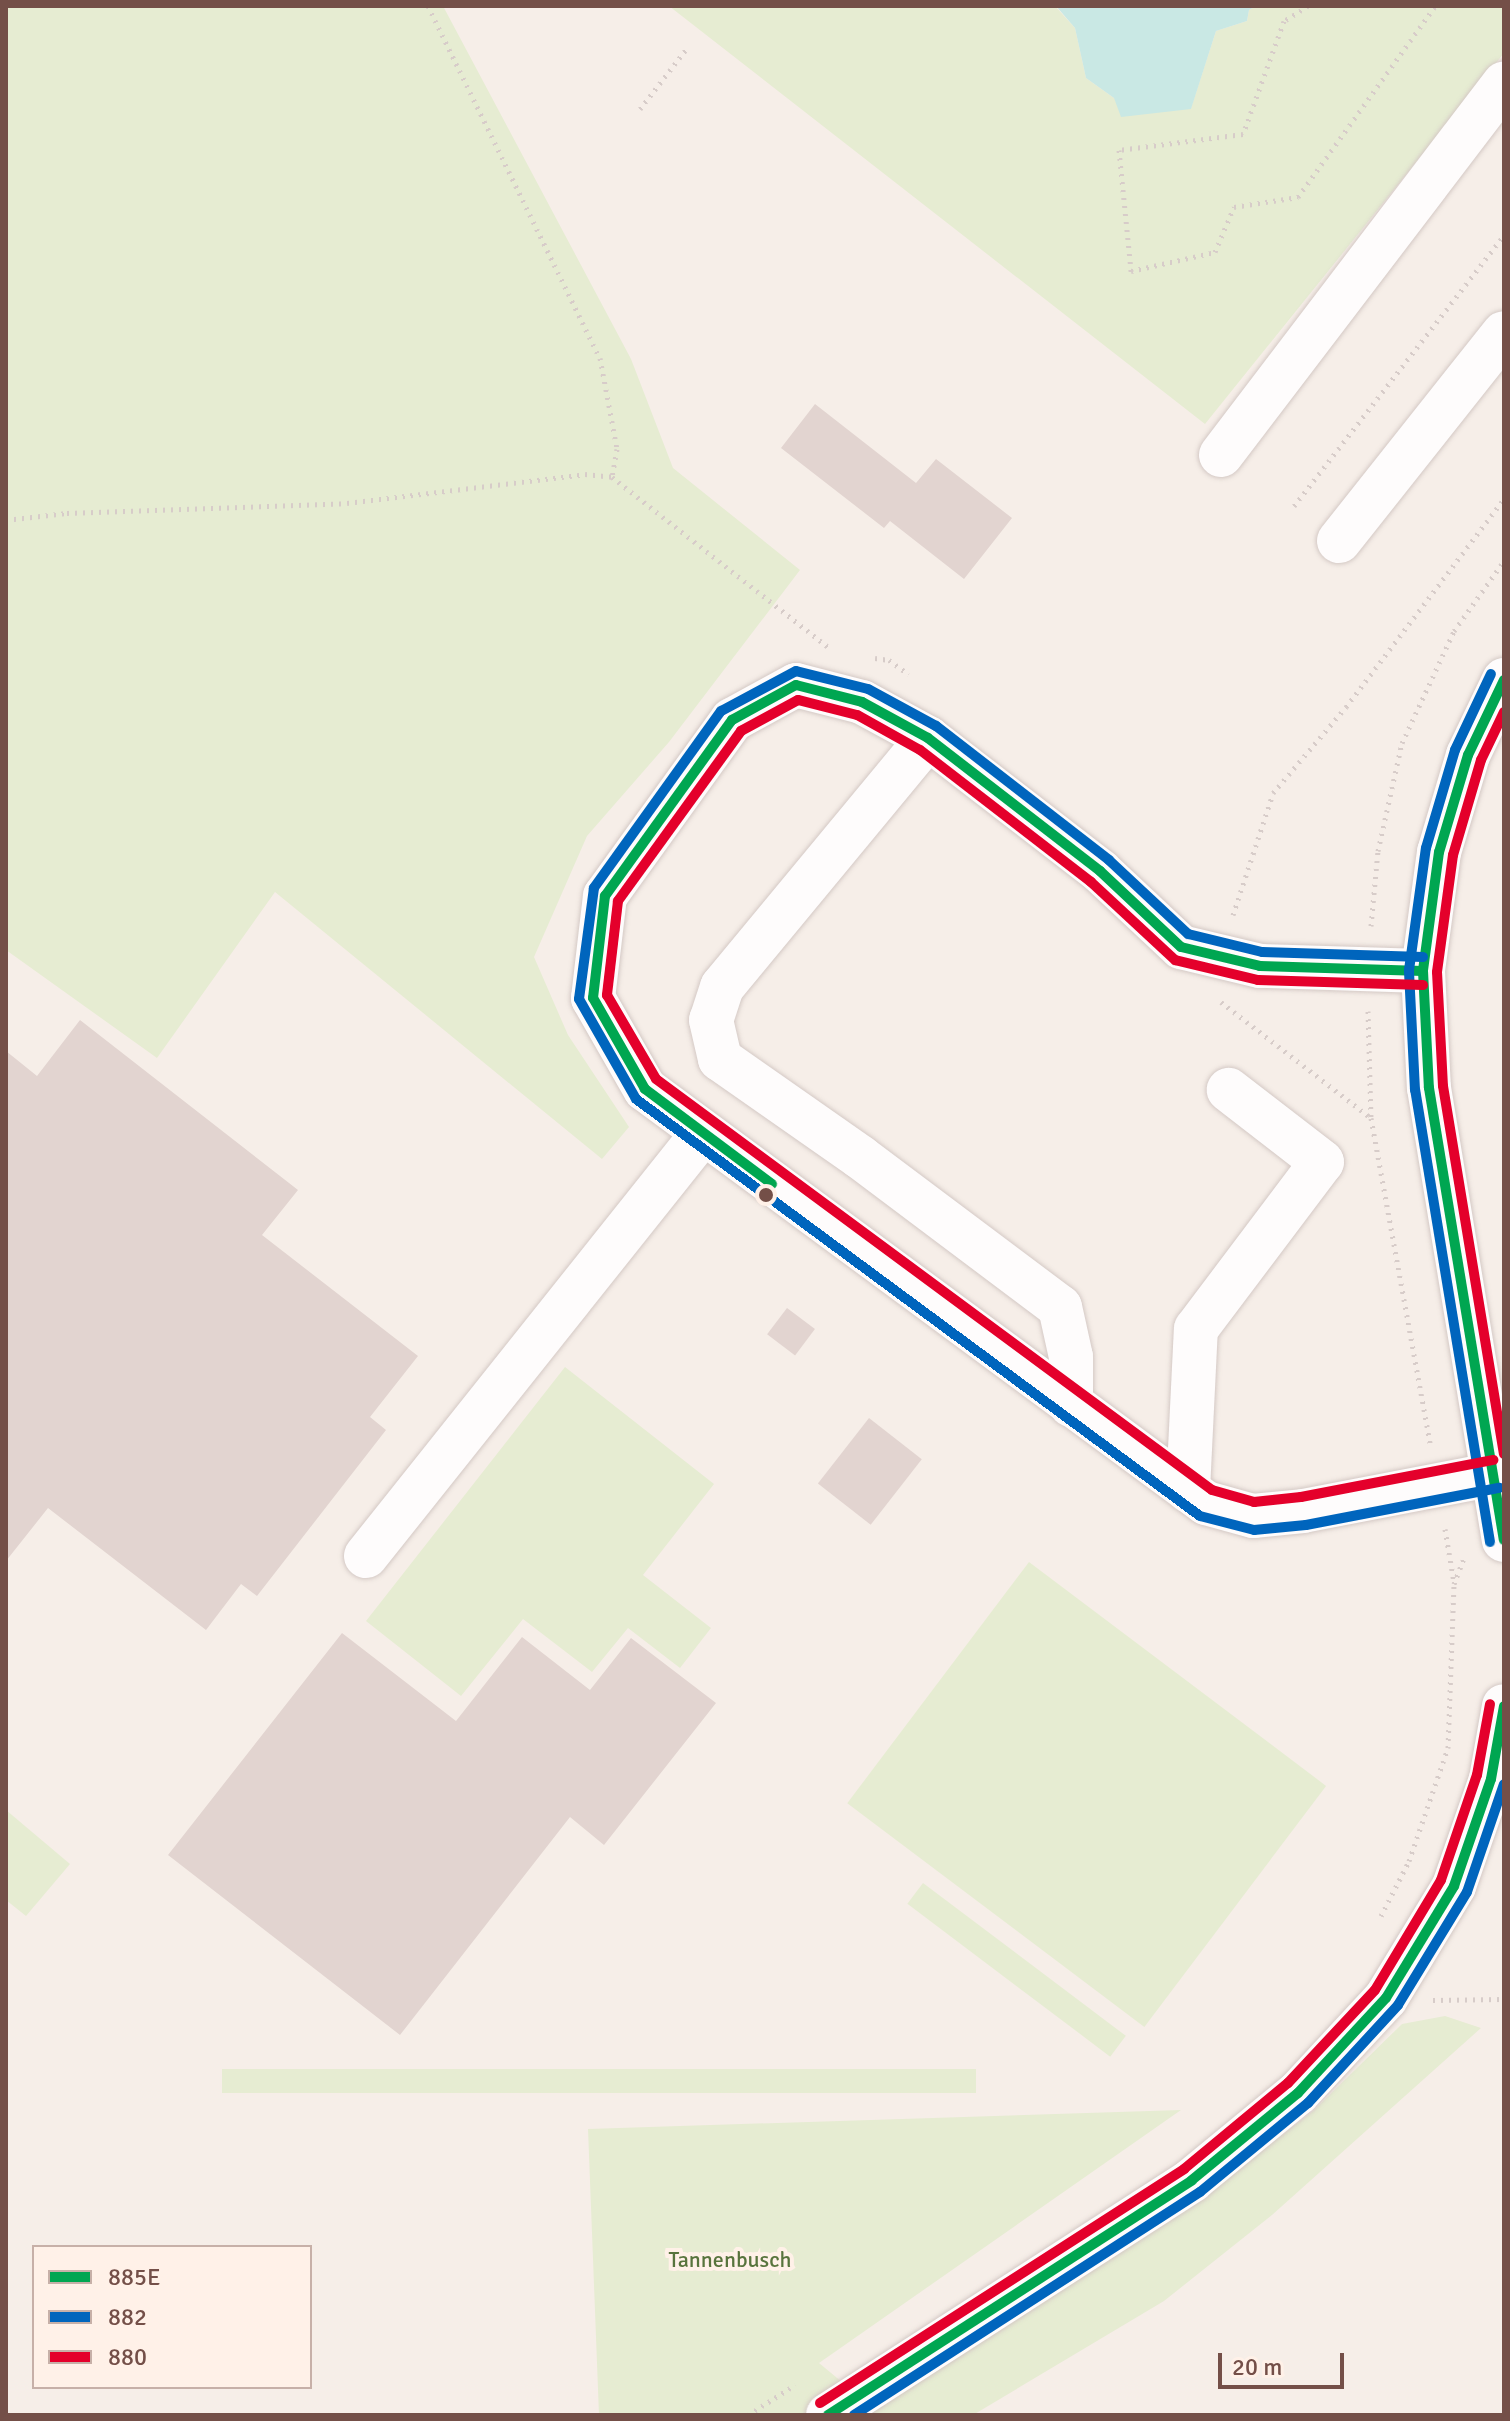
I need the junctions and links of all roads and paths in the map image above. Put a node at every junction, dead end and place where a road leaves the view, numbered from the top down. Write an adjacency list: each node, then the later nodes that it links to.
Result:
1 (428, 6): 10 (path)
2 (1308, 6): 3 (path)
3 (1435, 6)
4 (688, 47): 6 (path)
5 (1504, 84): 9 (street)
6 (640, 109)
7 (1504, 235): 12 (path)
8 (1504, 333): 14 (street)
9 (1221, 455)
10 (612, 477): 13 (path); 18 (path)
11 (1504, 499): 20 (path)
12 (1294, 506)
13 (6, 520)
14 (1339, 541)
15 (1504, 561): 16 (path)
16 (1454, 631)
17 (1504, 680): 21 (street)
18 (862, 702): 19 (street); 23 (street)
19 (928, 738): 20 (street); 24 (street)
20 (1220, 958): 21 (street); 26 (path)
21 (1423, 971): 25 (street)
22 (1229, 1090): 27 (street)
23 (703, 1133): 24 (street); 29 (street)
24 (1071, 1405): 27 (street)
25 (1496, 1474): 26 (street); 28 (street)
26 (1438, 1484): 27 (street); 30 (path)
27 (1188, 1490)
28 (1484, 1548): 30 (path)
29 (366, 1556)
30 (1454, 1584): 32 (path)
31 (1504, 1706): 33 (street)
32 (1374, 1930)
33 (1386, 1998): 34 (path); 37 (street)
34 (1504, 1999)
35 (802, 2380): 36 (path)
36 (748, 2415)
37 (828, 2415)

